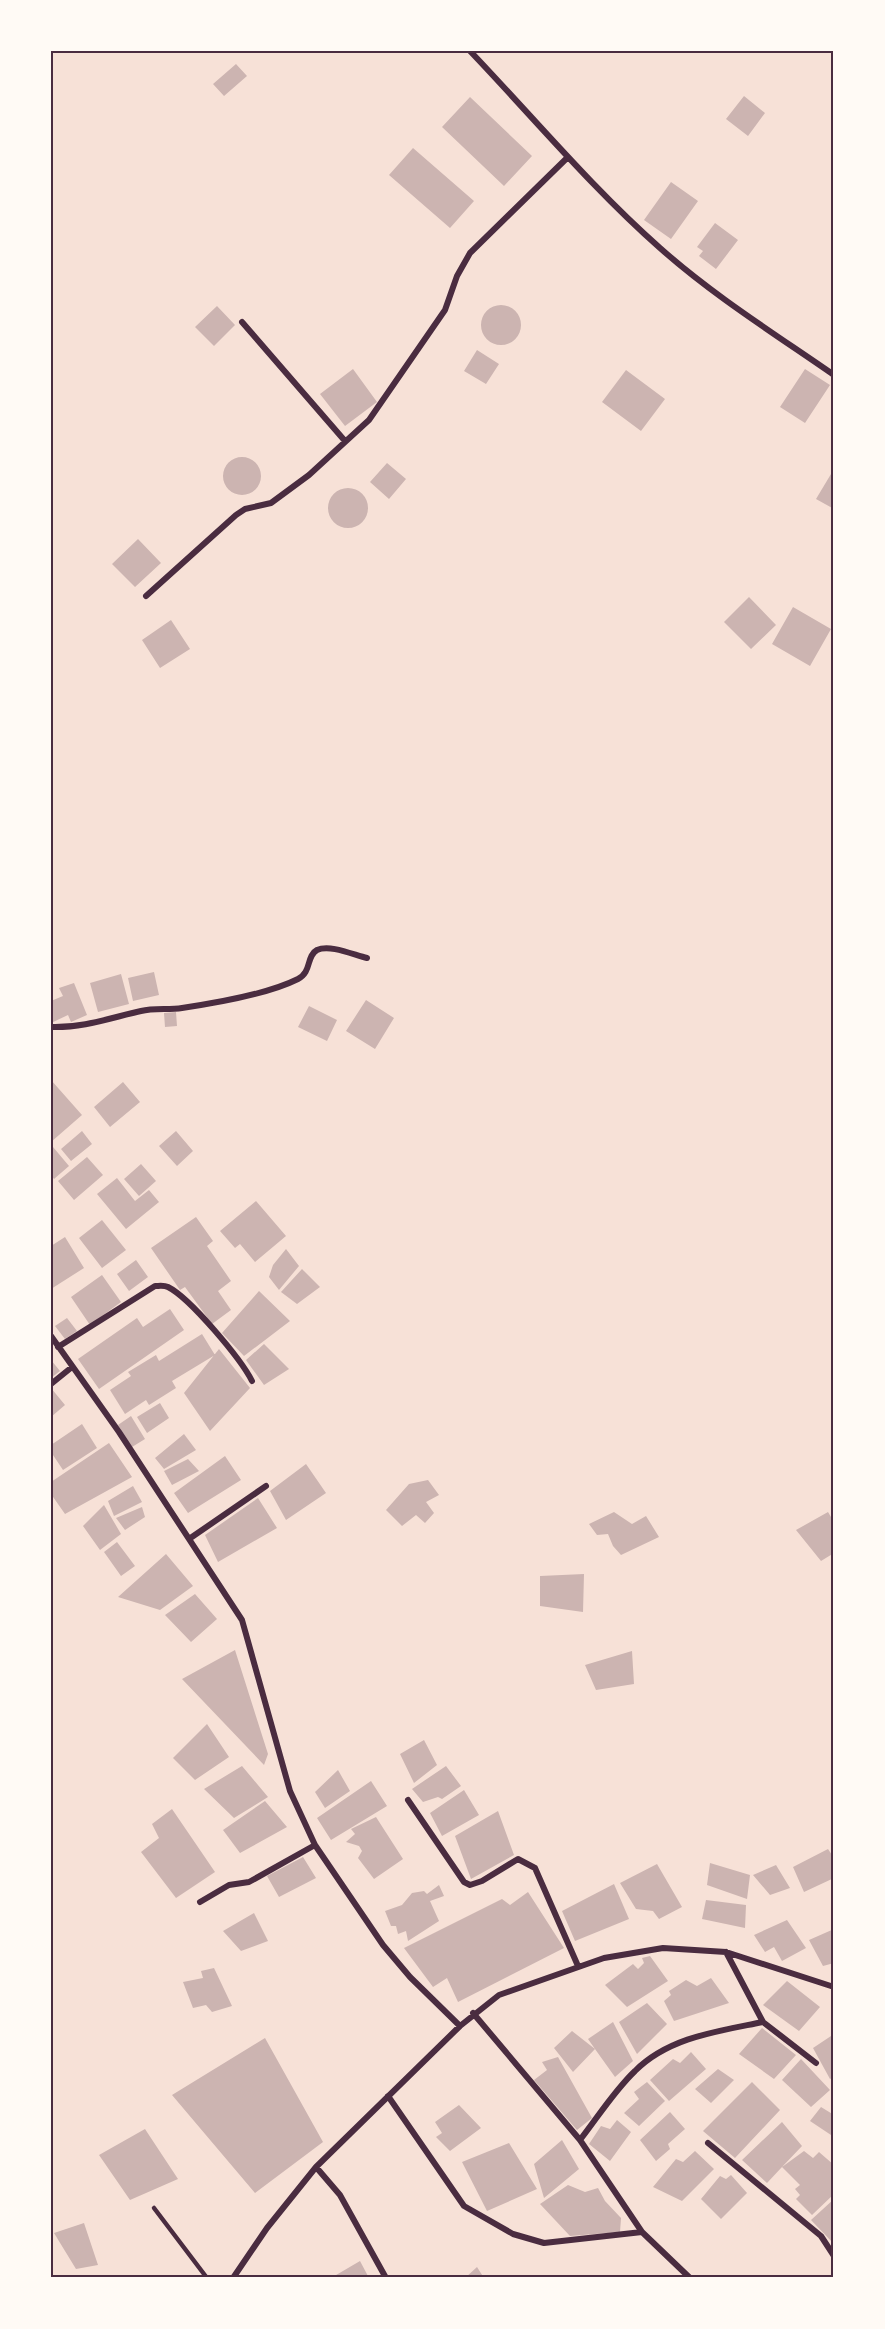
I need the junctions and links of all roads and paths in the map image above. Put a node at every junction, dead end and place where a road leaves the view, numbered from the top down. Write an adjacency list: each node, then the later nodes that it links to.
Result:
1 (471, 51): 2 (street)
2 (568, 158): 4 (street); 5 (street)
3 (242, 322): 5 (street)
4 (834, 375)
5 (345, 441): 6 (street)
6 (146, 596)
7 (367, 958): 8 (street)
8 (51, 1027)
9 (51, 1336): 10 (street)
10 (58, 1347): 11 (street); 12 (street)
11 (72, 1367): 13 (street); 15 (street)
12 (252, 1381)
13 (51, 1384)
14 (266, 1486): 15 (street)
15 (189, 1539): 17 (street)
16 (408, 1800): 20 (street)
17 (315, 1845): 18 (street); 24 (street)
18 (200, 1902)
19 (726, 1952): 20 (street); 21 (street); 23 (street)
20 (578, 1966): 22 (street)
21 (834, 1987)
22 (473, 2013): 24 (street); 27 (street)
23 (763, 2022): 25 (street); 27 (street)
24 (460, 2026): 26 (street)
25 (816, 2063)
26 (388, 2096): 29 (street); 31 (street)
27 (580, 2140): 31 (street)
28 (708, 2143): 32 (street)
29 (316, 2167): 34 (street); 35 (street)
30 (154, 2208): 33 (lane)
31 (642, 2232): 36 (street)
32 (834, 2256)
33 (207, 2278)
34 (233, 2278)
35 (386, 2278)
36 (690, 2278)

